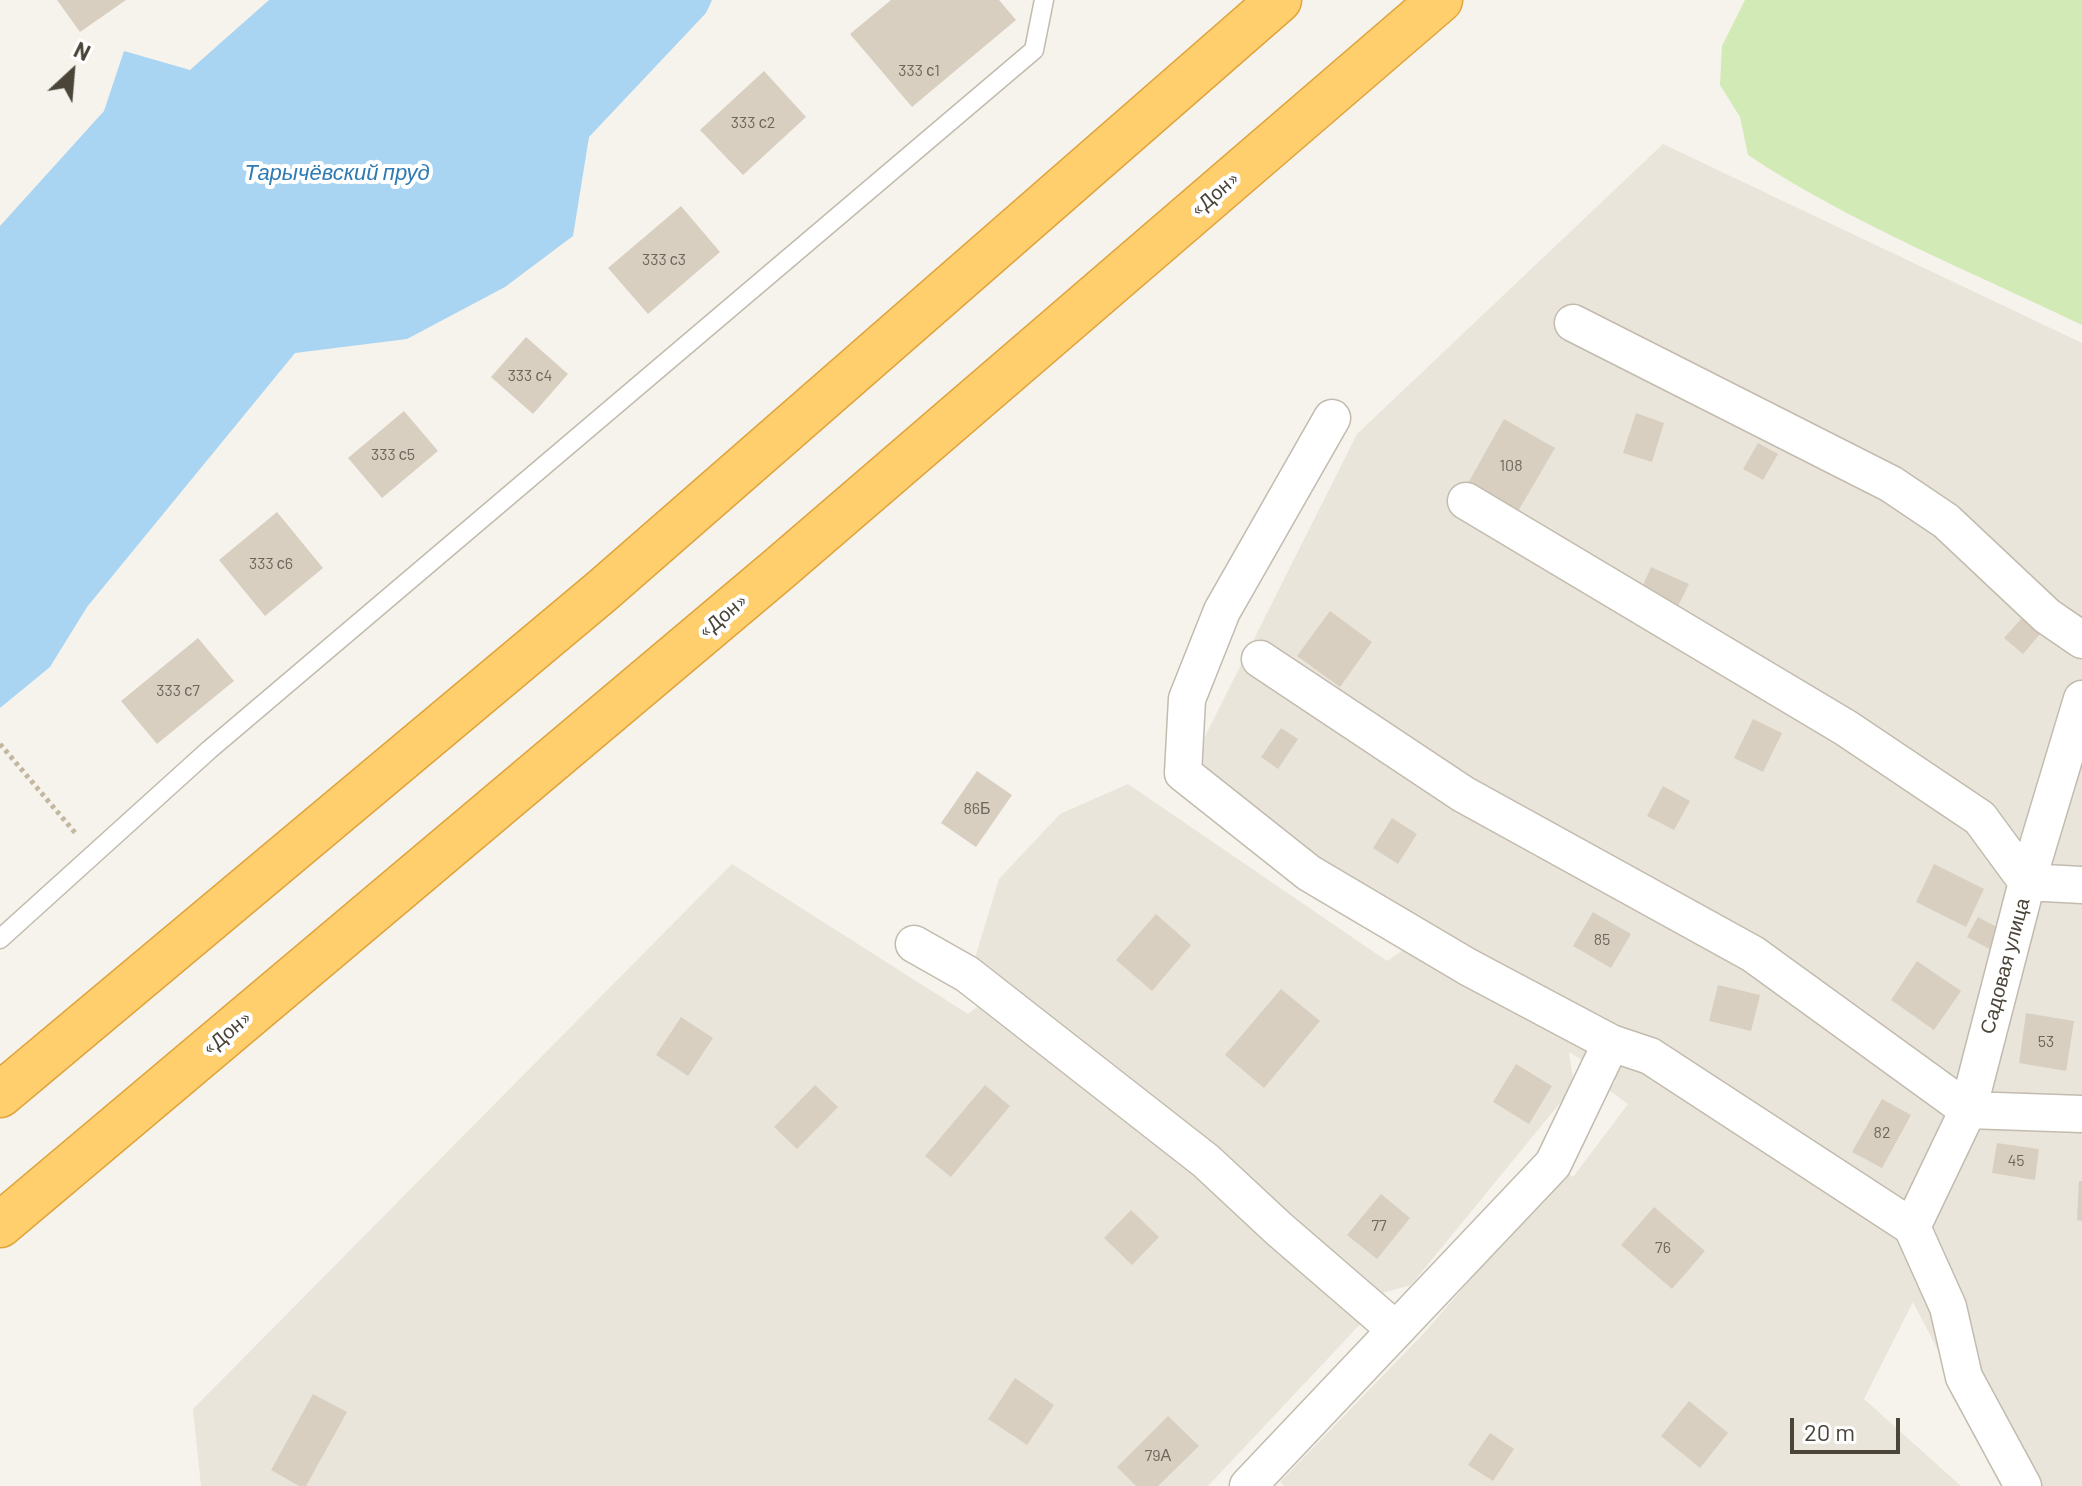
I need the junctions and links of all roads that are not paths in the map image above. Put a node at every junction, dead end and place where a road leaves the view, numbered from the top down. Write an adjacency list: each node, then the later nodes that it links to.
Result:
1 (1044, 0): 12 (lane)
2 (1279, 0): 15 (highway)
3 (1440, 0): 18 (highway, «Дон»)
4 (1573, 323): 7 (street)
5 (1332, 418): 14 (street)
6 (1466, 501): 10 (street)
7 (2082, 640)
8 (1260, 659): 16 (street)
9 (2082, 699): 10 (street, Садовая улица)
10 (2027, 882): 11 (street); 16 (street, Садовая улица)
11 (2082, 885)
12 (0, 939)
13 (914, 944): 20 (street)
14 (1611, 1043): 19 (street); 20 (street)
15 (0, 1095)
16 (1968, 1110): 17 (street); 19 (street, Садовая улица)
17 (2082, 1114)
18 (0, 1225)
19 (1912, 1227): 22 (street)
20 (1396, 1330): 21 (street)
21 (1248, 1486)
22 (2023, 1486)

